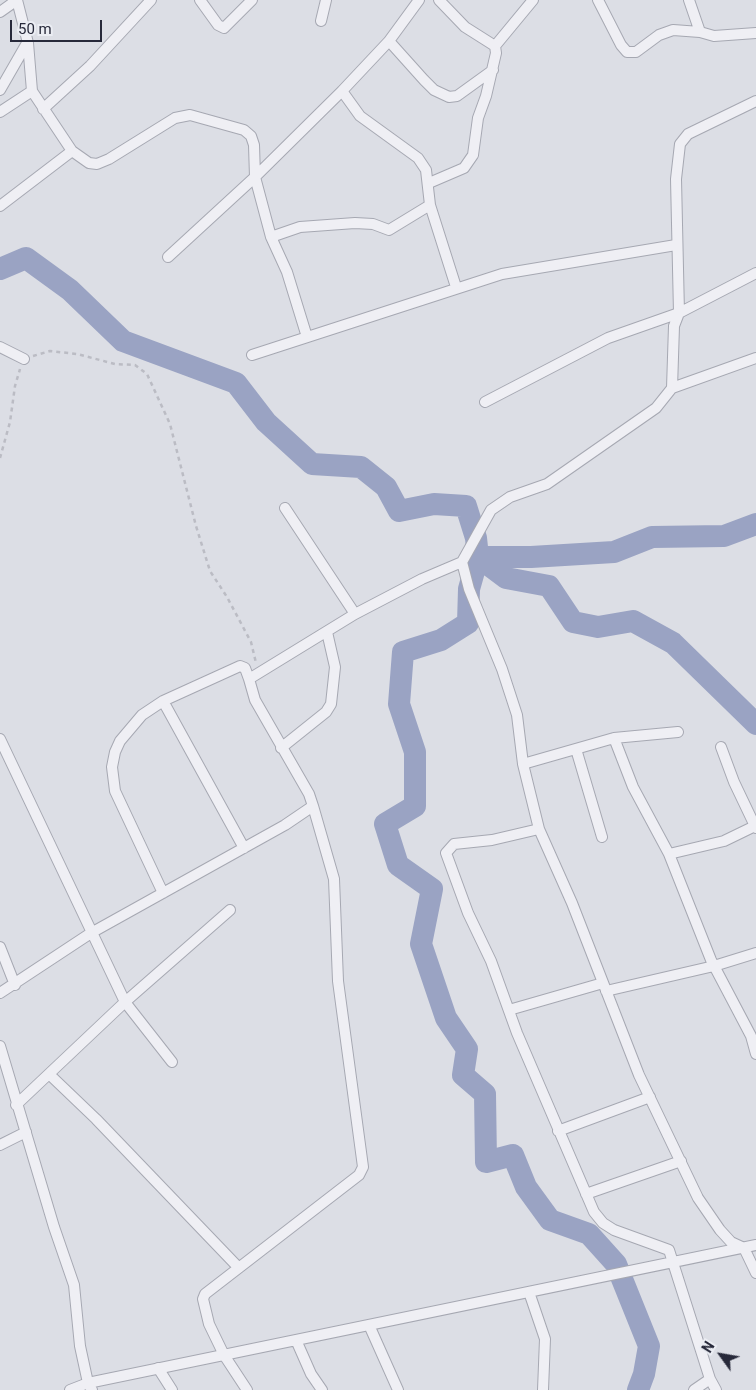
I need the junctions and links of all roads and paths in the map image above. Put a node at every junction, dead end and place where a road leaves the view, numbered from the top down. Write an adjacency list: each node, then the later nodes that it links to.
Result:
1 (17, 0): 11 (street); 16 (street)
2 (151, 0): 23 (street)
3 (200, 0): 4 (street)
4 (252, 0)
5 (326, 0): 12 (street)
6 (419, 0): 15 (street)
7 (439, 0): 17 (street)
8 (533, 0): 17 (street)
9 (598, 0): 13 (street)
10 (689, 0): 13 (street)
11 (0, 12)
12 (321, 21)
13 (700, 32): 14 (street)
14 (756, 33)
15 (389, 41): 18 (street); 21 (street)
16 (28, 43): 19 (street); 20 (street)
17 (495, 46): 18 (street)
18 (493, 70): 27 (street)
19 (0, 90)
20 (32, 91): 23 (street); 24 (street)
21 (342, 91): 26 (street); 27 (street)
22 (756, 101): 31 (street)
23 (43, 108): 25 (street)
24 (0, 112)
25 (72, 151): 26 (street); 29 (street)
26 (255, 177): 30 (street); 32 (street)
27 (429, 183): 28 (street)
28 (430, 205): 30 (street); 34 (street)
29 (0, 206)
30 (271, 237): 36 (street)
31 (676, 245): 34 (street); 35 (street)
32 (168, 257)
33 (756, 273): 35 (street)
34 (456, 287): 36 (street)
35 (680, 313): 41 (street); 42 (street)
36 (307, 337): 38 (street)
37 (0, 347): 40 (street)
38 (252, 355)
39 (756, 358): 41 (street)
40 (24, 359): 43 (path); 48 (path)
41 (672, 388): 45 (street)
42 (485, 402)
43 (0, 458)
44 (285, 508): 46 (street)
45 (462, 562): 46 (street); 56 (street)
46 (355, 614): 47 (street)
47 (327, 632): 48 (street); 54 (street)
48 (254, 676): 49 (street); 54 (street)
49 (163, 701): 61 (street); 63 (street)
50 (678, 732): 51 (street)
51 (614, 738): 55 (street); 62 (street)
52 (0, 739): 65 (street)
53 (721, 747): 58 (street)
54 (281, 748): 57 (street)
55 (576, 749): 56 (street); 60 (street)
56 (523, 764): 59 (street)
57 (313, 806): 61 (street); 88 (street)
58 (755, 827): 62 (street)
59 (539, 829): 70 (street); 73 (street)
60 (602, 837)
61 (244, 848): 63 (street)
62 (669, 854): 68 (street)
63 (163, 893): 65 (street)
64 (230, 910): 72 (street)
65 (92, 933): 69 (street); 72 (street)
66 (0, 947): 69 (street)
67 (756, 953): 68 (street)
68 (714, 966): 70 (street); 75 (street)
69 (14, 985): 71 (street)
70 (605, 987): 73 (street); 78 (street)
71 (0, 993)
72 (125, 1002): 76 (street); 77 (street)
73 (509, 1010): 80 (street)
74 (0, 1046): 79 (street)
75 (756, 1054)
76 (172, 1062)
77 (50, 1075): 79 (street); 88 (street)
78 (650, 1097): 80 (street); 83 (street)
79 (16, 1105): 81 (street)
80 (558, 1131): 84 (street)
81 (26, 1132): 82 (street); 96 (street)
82 (0, 1145)
83 (681, 1161): 84 (street); 86 (street)
84 (586, 1194): 87 (street)
85 (756, 1245): 86 (street)
86 (744, 1248): 87 (street); 89 (street)
87 (673, 1263): 90 (street); 95 (street)
88 (238, 1267): 93 (street)
89 (756, 1273)
90 (529, 1292): 91 (street); 102 (street)
91 (369, 1324): 92 (street); 101 (street)
92 (296, 1340): 93 (street); 100 (street)
93 (224, 1355): 94 (street); 99 (street)
94 (158, 1368): 96 (street); 98 (street)
95 (710, 1379): 103 (street); 104 (street)
96 (90, 1387): 97 (street)
97 (70, 1390)
98 (172, 1390)
99 (247, 1390)
100 (322, 1390)
101 (398, 1390)
102 (542, 1390)
103 (694, 1390)
104 (716, 1390)

